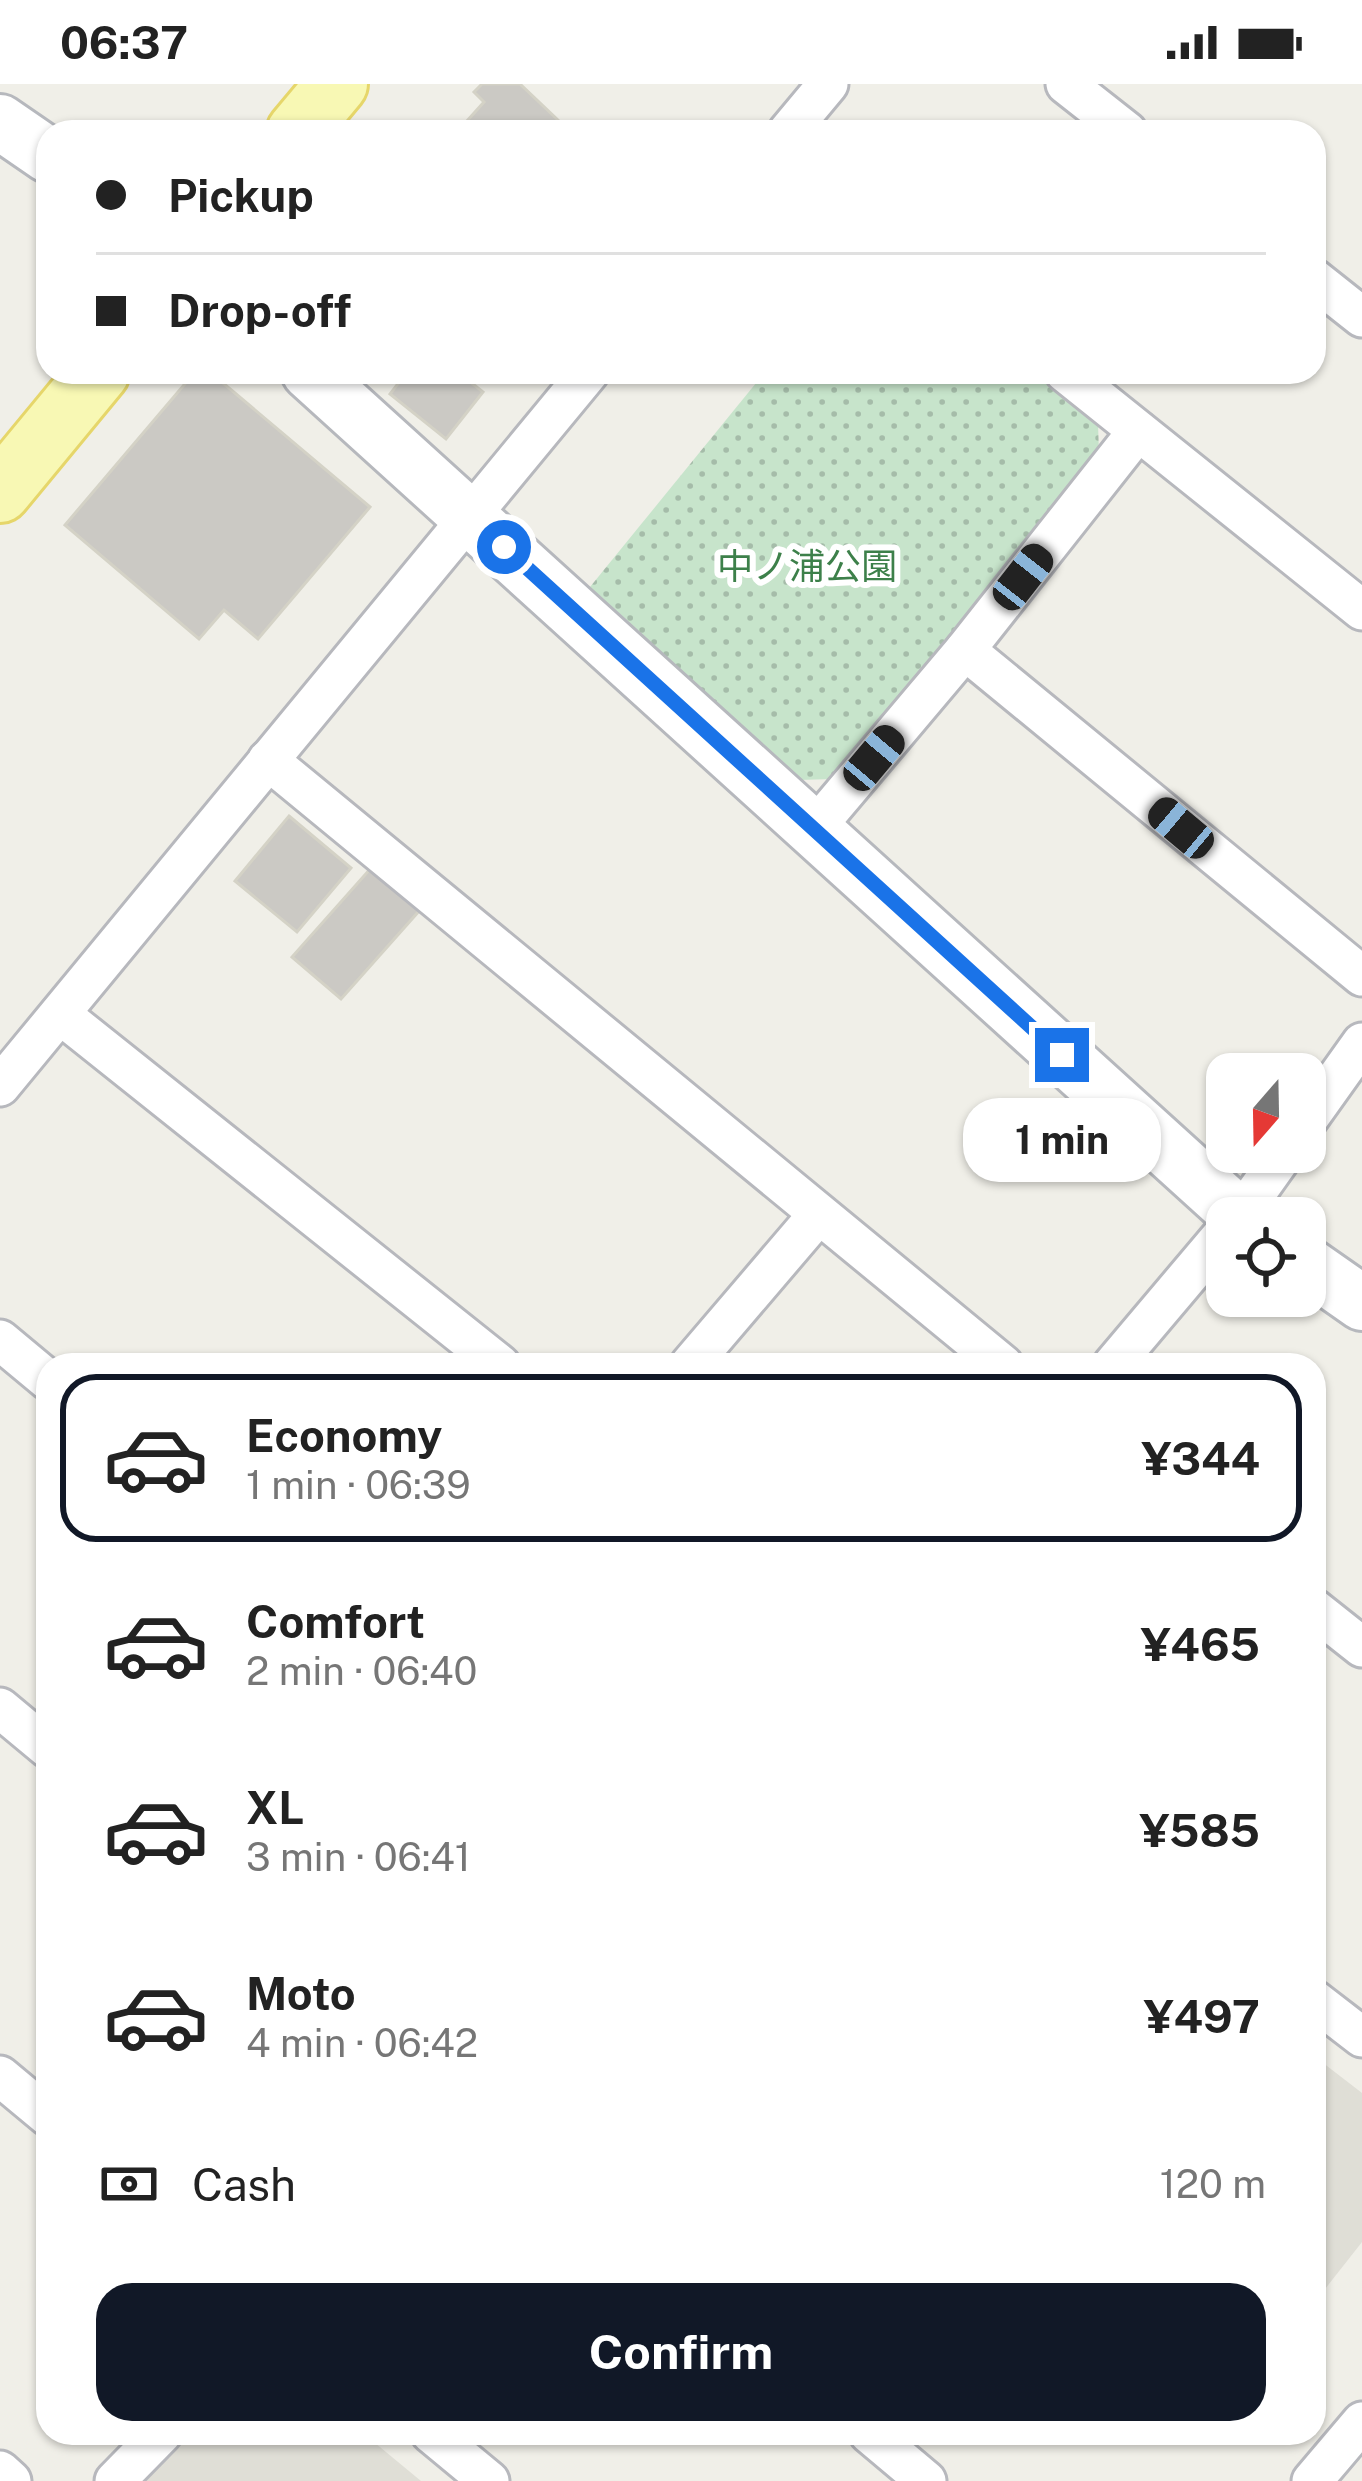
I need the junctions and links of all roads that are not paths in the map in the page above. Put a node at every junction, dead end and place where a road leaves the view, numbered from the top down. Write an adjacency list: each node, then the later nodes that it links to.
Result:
1 (337, 84): 4 (main road)
2 (828, 84): 5 (street)
3 (1066, 84): 6 (street)
4 (307, 120)
5 (798, 120)
6 (1112, 120)
7 (0, 122): 8 (street)
8 (36, 147)
9 (1326, 288): 10 (street)
10 (1362, 317)
11 (89, 384): 16 (main road)
12 (323, 384): 17 (street)
13 (579, 384): 17 (street)
14 (1080, 384): 15 (street)
15 (1138, 431): 18 (street); 19 (street)
16 (0, 492)
17 (470, 515): 20 (street); 21 (street)
18 (1362, 610)
19 (965, 650): 21 (street); 22 (street)
20 (268, 760): 23 (street); 28 (street)
21 (814, 830): 27 (street)
22 (1362, 976)
23 (60, 1014): 25 (street); 33 (street)
24 (1362, 1043): 26 (street)
25 (0, 1086)
26 (1326, 1094)
27 (1211, 1197)
28 (818, 1215): 34 (street); 35 (street)
29 (1206, 1257): 36 (street)
30 (1326, 1278): 31 (street)
31 (1362, 1303)
32 (0, 1340): 37 (street)
33 (485, 1353)
34 (700, 1353)
35 (988, 1353)
36 (1123, 1353)
37 (36, 1370)
38 (1326, 1618): 39 (street)
39 (1362, 1647)
40 (0, 1708): 41 (street)
41 (36, 1738)
42 (1326, 2009): 43 (street)
43 (1362, 2037)
44 (0, 2076): 45 (street)
45 (36, 2106)
46 (1339, 2431): 55 (street)
47 (150, 2445): 52 (street)
48 (445, 2445): 53 (street)
49 (882, 2445): 54 (street)
50 (0, 2471): 51 (street)
51 (10, 2481)
52 (115, 2481)
53 (488, 2481)
54 (926, 2481)
55 (1312, 2481)

